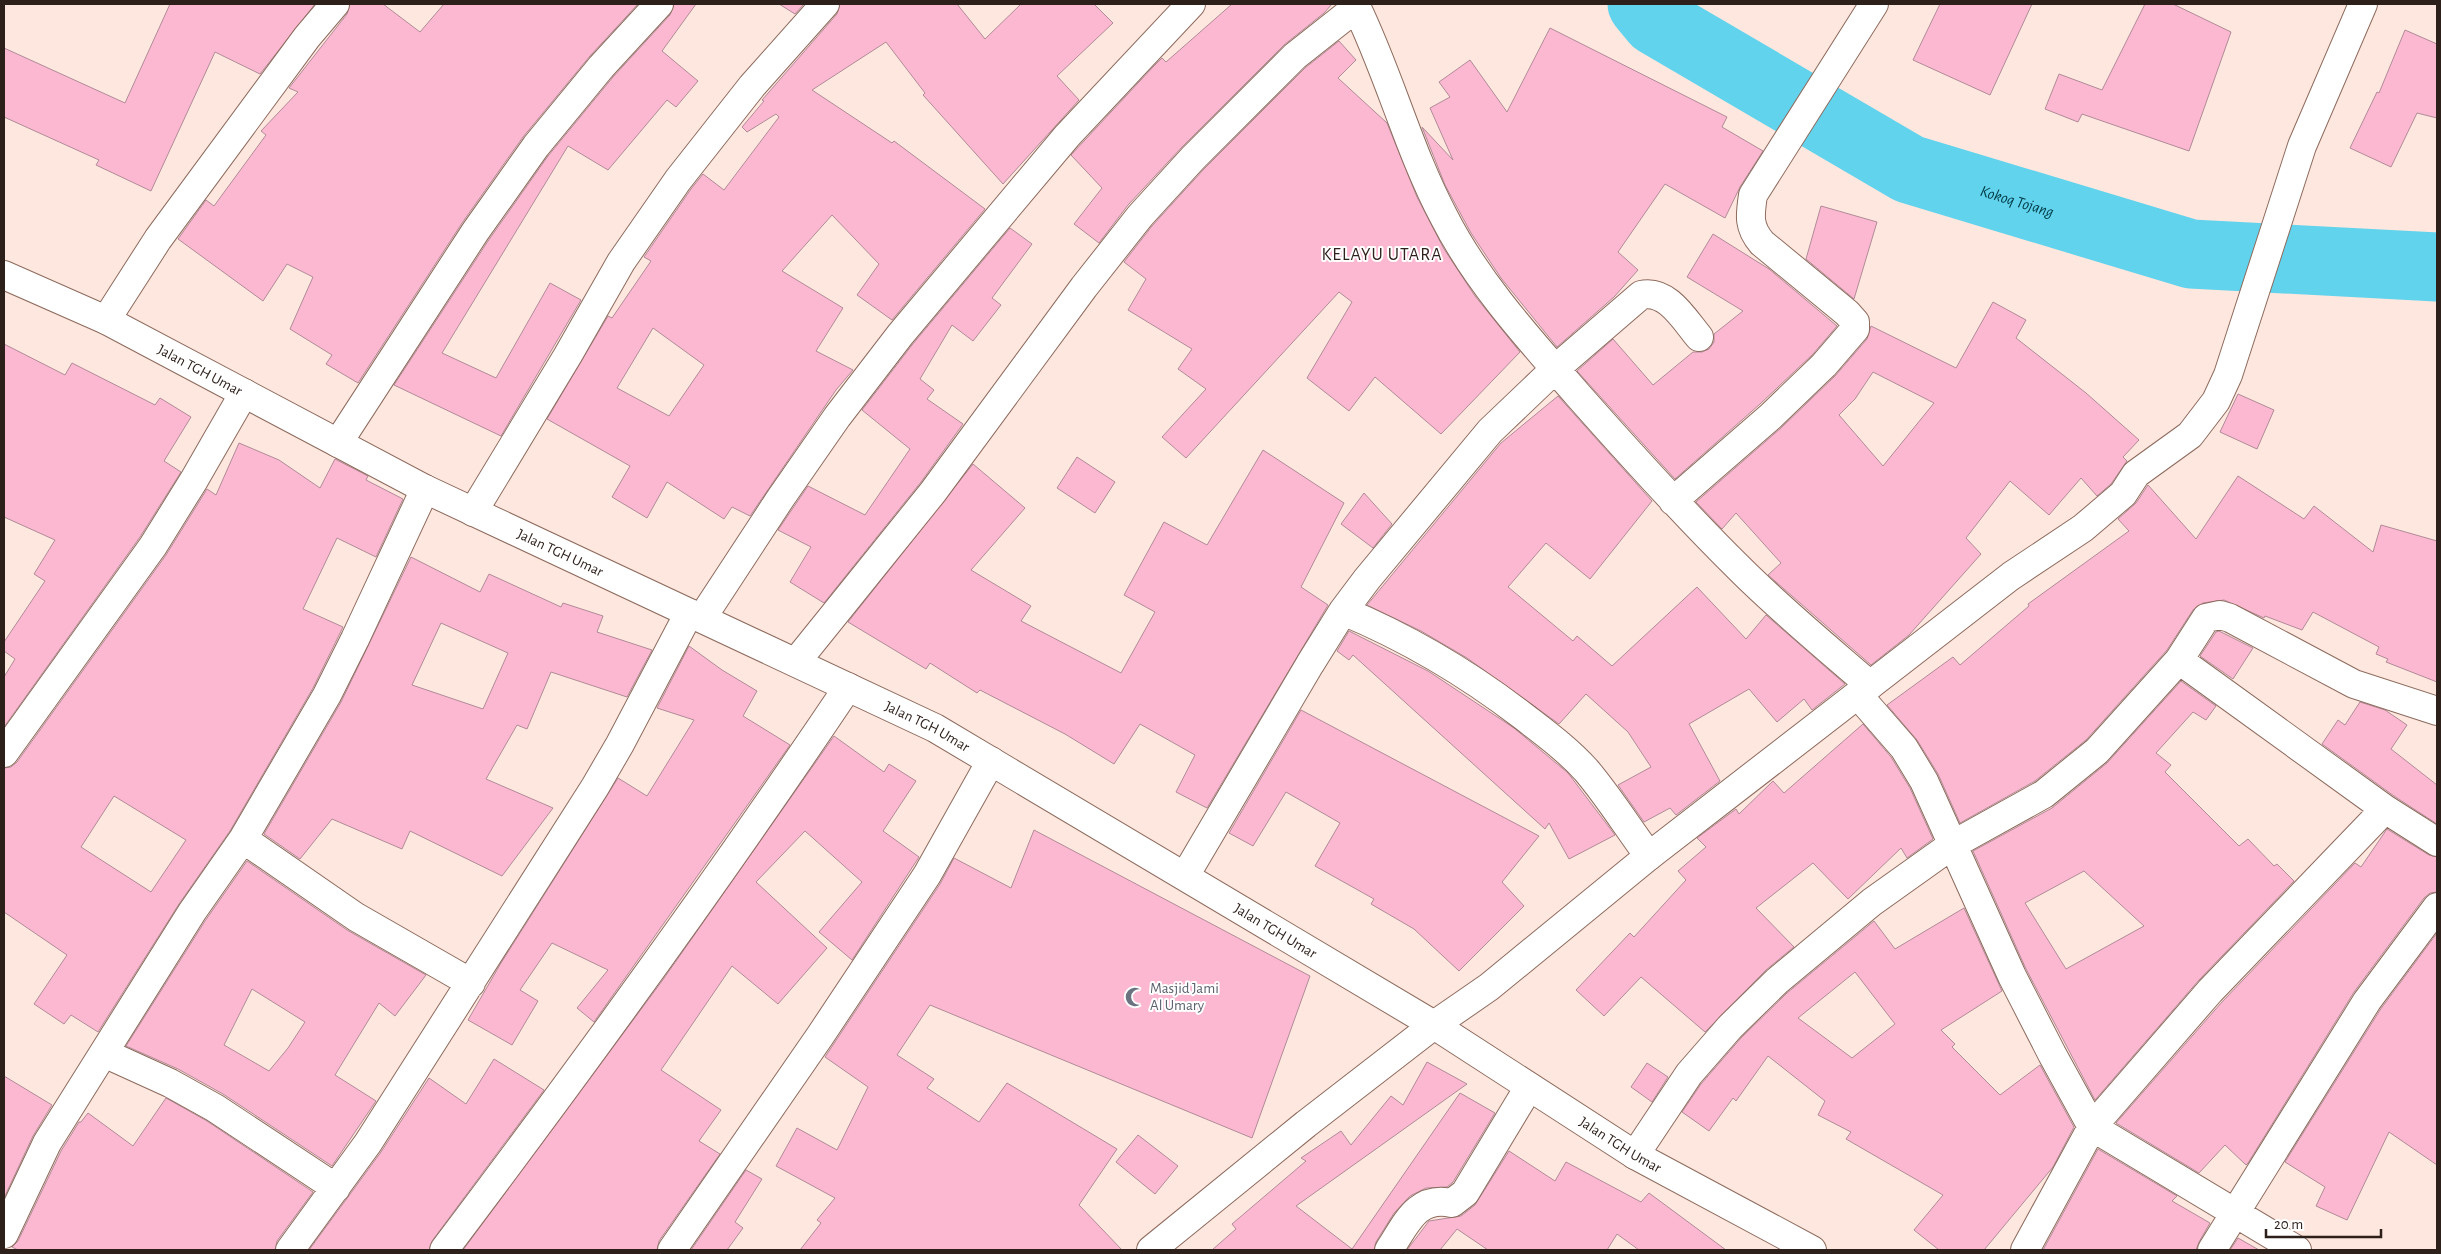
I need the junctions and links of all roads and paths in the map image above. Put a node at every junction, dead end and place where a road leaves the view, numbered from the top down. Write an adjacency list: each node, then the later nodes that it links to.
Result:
1 (335, 4): 9 (street)
2 (659, 4): 13 (street)
3 (824, 4): 16 (street)
4 (1191, 4): 18 (street)
5 (1874, 4): 15 (street)
6 (2363, 4): 22 (street)
7 (1356, 6): 11 (street); 20 (street)
8 (4, 275): 9 (street, Jalan TGH Umar)
9 (106, 320): 12 (street, Jalan TGH Umar)
10 (1699, 337): 11 (street)
11 (1555, 369): 15 (street); 17 (street)
12 (244, 393): 13 (street, Jalan TGH Umar); 24 (street)
13 (338, 443): 14 (street, Jalan TGH Umar)
14 (424, 489): 16 (street, Jalan TGH Umar); 27 (street)
15 (1673, 501): 22 (street)
16 (473, 512): 18 (street, Jalan TGH Umar)
17 (1343, 611): 30 (street); 31 (street)
18 (696, 616): 20 (street, Jalan TGH Umar); 33 (street)
19 (2178, 660): 23 (street); 26 (street); 29 (street)
20 (796, 662): 21 (street, Jalan TGH Umar)
21 (848, 687): 25 (street, Jalan TGH Umar); 43 (street)
22 (1864, 690): 29 (street); 30 (street)
23 (2437, 711)
24 (4, 753)
25 (991, 761): 31 (street, Jalan TGH Umar); 44 (street)
26 (2385, 810): 28 (street); 37 (street)
27 (243, 839): 33 (street); 35 (street)
28 (2437, 842)
29 (1952, 845): 37 (street); 38 (street)
30 (1649, 856): 34 (street)
31 (1185, 876): 34 (street, Jalan TGH Umar)
32 (2437, 907): 40 (street)
33 (472, 983): 39 (street)
34 (1434, 1025): 36 (street, Jalan TGH Umar); 45 (street)
35 (104, 1054): 39 (street); 41 (street)
36 (1529, 1087): 38 (street, Jalan TGH Umar); 46 (street)
37 (2092, 1127): 40 (street); 48 (street)
38 (1635, 1155): 47 (street, Jalan TGH Umar)
39 (336, 1188): 42 (street)
40 (2235, 1212): 49 (street); 50 (street)
41 (4, 1234)
42 (290, 1250)
43 (444, 1250)
44 (672, 1250)
45 (1151, 1250)
46 (1389, 1250)
47 (1812, 1250)
48 (2025, 1250)
49 (2212, 1250)
50 (2297, 1250)

